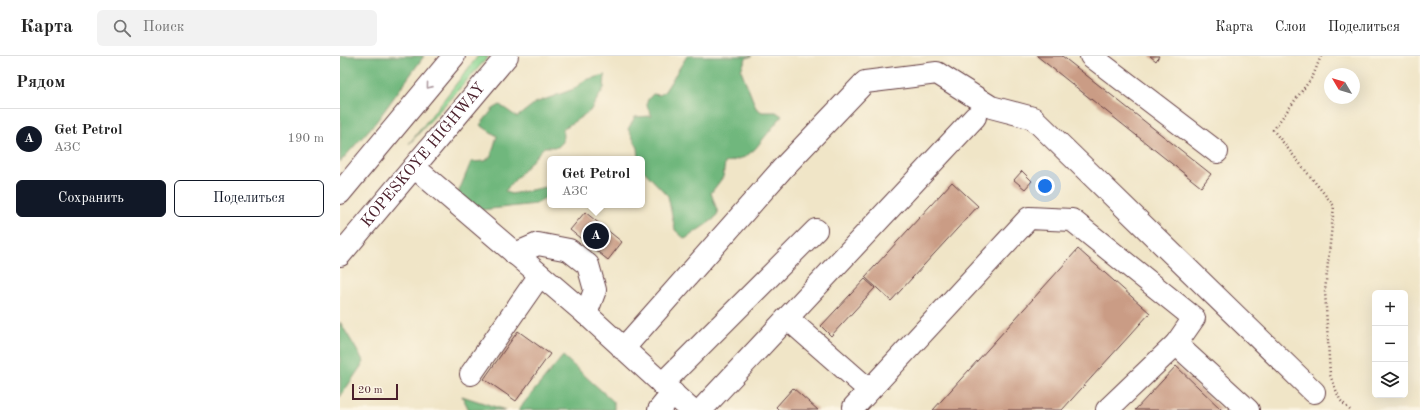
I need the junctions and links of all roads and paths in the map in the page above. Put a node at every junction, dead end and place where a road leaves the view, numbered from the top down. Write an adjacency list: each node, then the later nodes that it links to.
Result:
1 (454, 56): 8 (main road, one-way to 8)
2 (507, 56): 7 (main road, KOPESKOYE HIGHWAY)
3 (1322, 56): 27 (path)
4 (1105, 60): 6 (main road)
5 (975, 117): 14 (main road)
6 (1217, 152)
7 (414, 167): 10 (main road, KOPESKOYE HIGHWAY); 11 (main road)
8 (340, 193)
9 (816, 230): 18 (main road)
10 (340, 254)
11 (515, 254): 12 (main road); 13 (main road)
12 (540, 275): 13 (main road); 17 (main road)
13 (586, 314): 16 (main road)
14 (787, 318): 19 (main road); 24 (main road)
15 (1176, 344): 19 (main road); 25 (main road); 26 (main road)
16 (623, 349): 18 (main road); 20 (main road)
17 (471, 374)
18 (668, 389): 22 (main road); 23 (main road)
19 (869, 390): 21 (main road)
20 (1314, 392)
21 (854, 406)
22 (659, 410)
23 (692, 410)
24 (701, 410)
25 (1107, 410)
26 (1248, 410)
27 (1350, 410)

